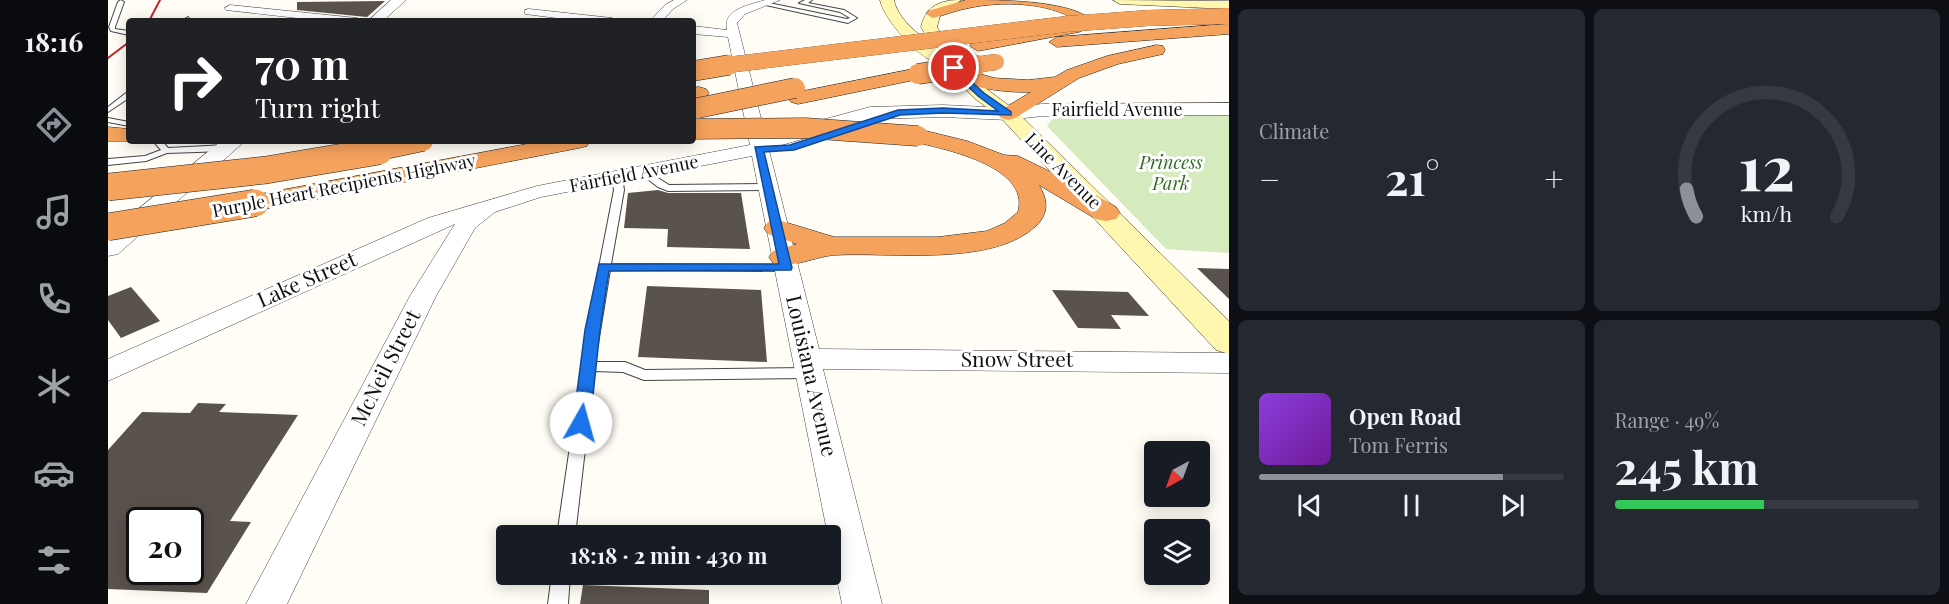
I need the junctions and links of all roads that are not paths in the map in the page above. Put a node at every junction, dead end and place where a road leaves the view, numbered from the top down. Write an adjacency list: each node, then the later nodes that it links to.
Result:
1 (245, 0): 16 (street)
2 (399, 0): 23 (street)
3 (539, 0): 19 (street)
4 (682, 0): 25 (street)
5 (810, 0): 14 (lane)
6 (886, 0): 39 (main road)
7 (954, 0): 18 (main road)
8 (999, 0): 18 (highway); 29 (highway)
9 (1120, 0): 15 (main road)
10 (1204, 0): 15 (main road)
11 (121, 2): 28 (lane)
12 (741, 2): 13 (street)
13 (766, 3): 17 (lane); 30 (street)
14 (802, 3): 17 (lane); 17 (lane)
15 (1229, 5): 29 (highway)
16 (230, 8): 21 (street); 22 (street)
17 (787, 9)
18 (933, 14): 39 (main road, Line Avenue)
19 (525, 16): 24 (street)
20 (1229, 16): 37 (highway, bridge)
21 (231, 18)
22 (328, 18)
23 (378, 18)
24 (560, 18)
25 (659, 18)
26 (1229, 28): 33 (highway)
27 (696, 30): 30 (street)
28 (126, 32)
29 (1061, 32): 33 (highway)
30 (733, 34): 59 (street, Louisiana Avenue)
31 (1229, 38): 32 (highway); 40 (highway)
32 (1073, 49): 33 (highway); 34 (highway)
33 (987, 54): 35 (highway); 36 (highway, bridge); 36 (highway)
34 (1040, 54)
35 (1018, 58)
36 (912, 67): 38 (highway); 45 (highway)
37 (696, 71)
38 (823, 71)
39 (957, 71): 40 (highway); 46 (main road, Line Avenue)
40 (1061, 80): 46 (highway)
41 (126, 96): 43 (lane)
42 (126, 105): 43 (lane)
43 (110, 108)
44 (1229, 109): 46 (street, Fairfield Avenue)
45 (696, 110): 51 (highway, bridge)
46 (1008, 114): 59 (street, Fairfield Avenue); 72 (main road, Line Avenue)
47 (108, 120): 48 (lane)
48 (126, 123)
49 (108, 134): 50 (highway)
50 (126, 136)
51 (925, 137): 72 (highway); 75 (highway)
52 (160, 144): 60 (lane)
53 (230, 144): 60 (lane); 74 (street)
54 (372, 144): 65 (highway, Purple Heart Recipients Highway)
55 (408, 144): 68 (highway, bridge)
56 (507, 144): 69 (highway)
57 (563, 144): 61 (highway, Purple Heart Recipients Highway)
58 (579, 144): 61 (highway)
59 (759, 149): 63 (street, Fairfield Avenue); 67 (street, Louisiana Avenue)
60 (166, 151): 62 (lane)
61 (501, 156): 69 (highway, Purple Heart Recipients Highway)
62 (108, 162)
63 (689, 163): 64 (street, Fairfield Avenue); 67 (street)
64 (644, 172): 66 (street, Fairfield Avenue); 67 (lane)
65 (108, 173)
66 (617, 177): 70 (street, Fairfield Avenue); 76 (lane)
67 (767, 185): 75 (street, Louisiana Avenue)
68 (108, 187)
69 (261, 195): 71 (highway); 73 (highway, Purple Heart Recipients Highway, bridge)
70 (510, 199): 81 (street, Lake Street); 84 (street, McNeil Street)
71 (108, 209)
72 (1106, 213): 77 (main road, Line Avenue)
73 (108, 227)
74 (108, 248)
75 (783, 251): 76 (lane); 80 (street, Louisiana Avenue)
76 (603, 267): 79 (lane)
77 (1229, 342)
78 (1229, 363): 80 (street, Snow Street)
79 (589, 366): 80 (lane); 82 (lane)
80 (807, 366): 86 (street, Louisiana Avenue)
81 (108, 370)
82 (567, 525)
83 (560, 585): 85 (lane)
84 (266, 604)
85 (558, 604)
86 (862, 604)

